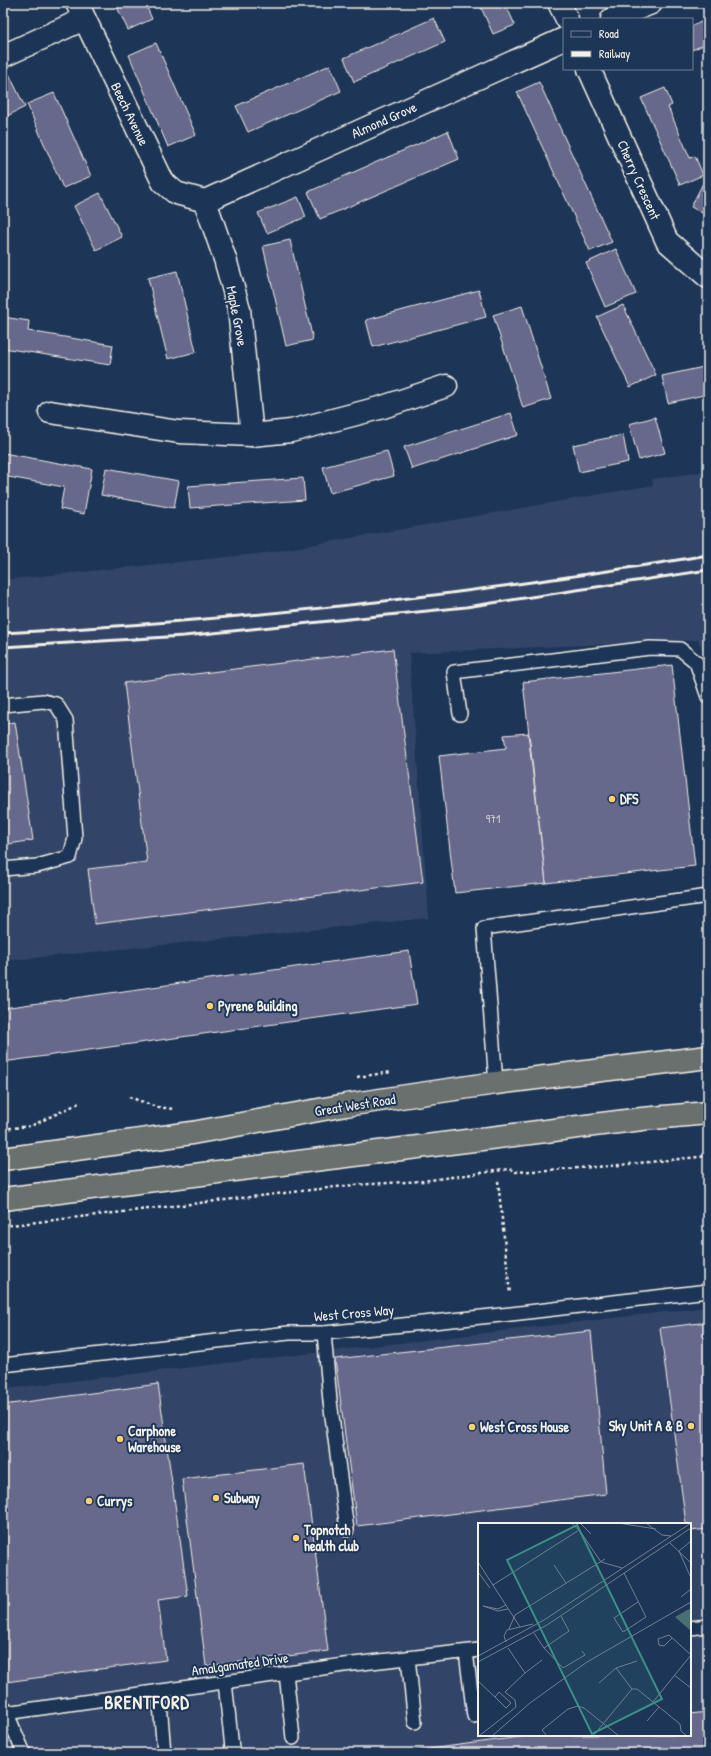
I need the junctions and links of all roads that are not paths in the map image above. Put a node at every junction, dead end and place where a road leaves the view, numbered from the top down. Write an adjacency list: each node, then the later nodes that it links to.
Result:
1 (559, 3): 4 (street)
2 (651, 3): 5 (street)
3 (81, 11): 7 (street); 9 (street, Beech Avenue)
4 (566, 18)
5 (614, 18)
6 (563, 39): 9 (street, Almond Grove)
7 (3, 56)
8 (589, 70): 10 (street, Cherry Crescent)
9 (205, 201): 13 (street, Maple Grove)
10 (708, 277)
11 (446, 386): 13 (street)
12 (50, 412): 13 (street)
13 (252, 435)
14 (708, 697): 16 (lane)
15 (3, 705): 17 (lane)
16 (460, 714)
17 (3, 869)
18 (708, 896): 20 (lane)
19 (708, 1057): 20 (highway, Great West Road)
20 (496, 1083): 24 (highway, Great West Road)
21 (708, 1113): 22 (highway)
22 (642, 1119): 23 (highway); 25 (highway)
23 (708, 1125)
24 (3, 1159)
25 (3, 1199)
26 (708, 1291): 27 (lane, West Cross Way)
27 (324, 1333): 28 (lane, West Cross Way); 29 (lane)
28 (3, 1365)
29 (347, 1530)
30 (708, 1626): 31 (lane)
31 (691, 1628)
32 (473, 1651): 33 (lane, Amalgamated Drive); 38 (lane)
33 (408, 1658): 34 (lane, Amalgamated Drive); 39 (lane)
34 (286, 1673): 35 (lane, Amalgamated Drive); 40 (lane)
35 (225, 1682): 36 (lane, Amalgamated Drive); 41 (lane)
36 (159, 1691): 37 (lane, Amalgamated Drive); 43 (lane)
37 (5, 1710): 42 (lane)
38 (474, 1716)
39 (415, 1722)
40 (293, 1738)
41 (232, 1748)
42 (24, 1753)
43 (164, 1753)

